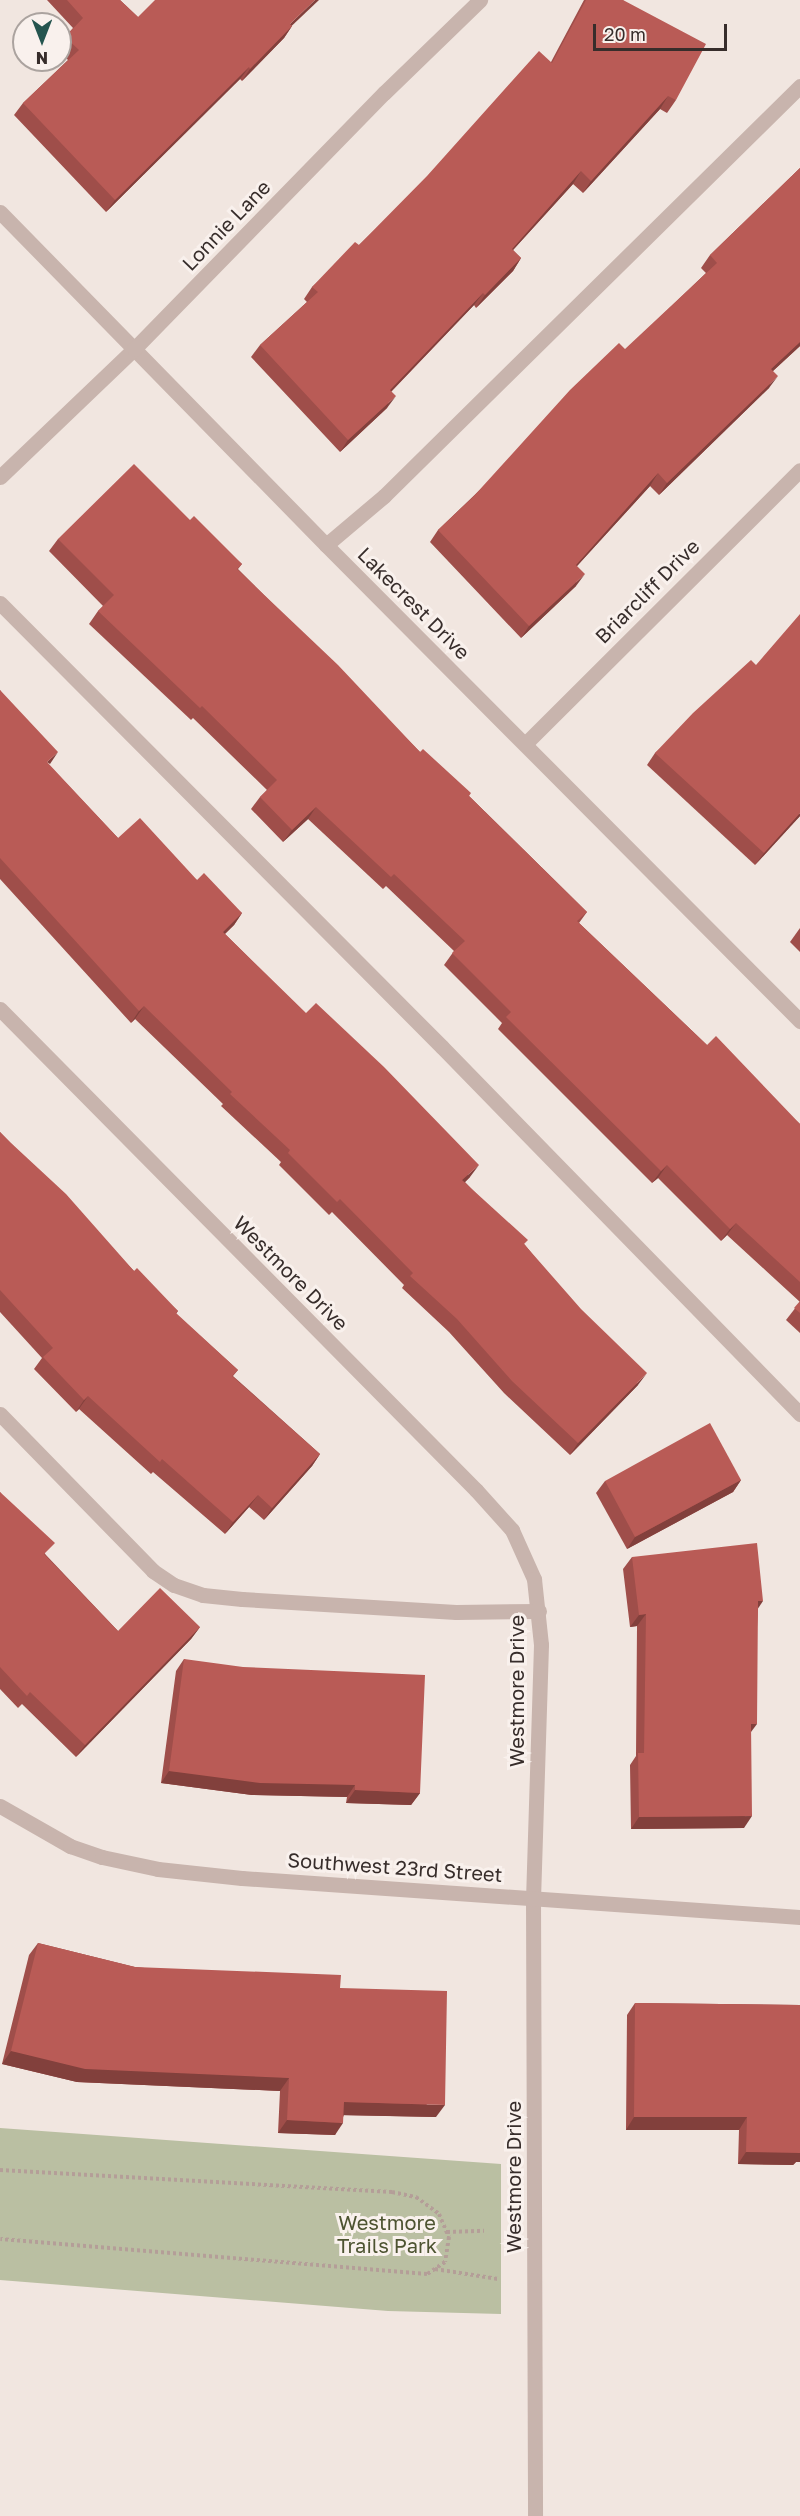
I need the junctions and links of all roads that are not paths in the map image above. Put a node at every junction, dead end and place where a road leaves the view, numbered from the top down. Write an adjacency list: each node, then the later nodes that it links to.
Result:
1 (480, 0): 4 (street, Lonnie Lane)
2 (800, 86): 7 (street)
3 (0, 212): 4 (street, Lakecrest Drive)
4 (134, 349): 6 (street, Lonnie Lane); 7 (street, Lakecrest Drive)
5 (800, 470): 9 (street, Briarcliff Drive)
6 (0, 477)
7 (326, 545): 9 (street, Lakecrest Drive)
8 (0, 603): 13 (street)
9 (525, 744): 11 (street, Lakecrest Drive)
10 (0, 1009): 14 (street, Westmore Drive)
11 (800, 1021)
12 (0, 1414): 14 (street)
13 (800, 1414)
14 (539, 1611): 16 (street, Westmore Drive)
15 (0, 1806): 16 (street, Southwest 23rd Street)
16 (533, 1898): 17 (street, Southwest 23rd Street); 18 (street, Westmore Drive)
17 (800, 1917)
18 (535, 2516)

